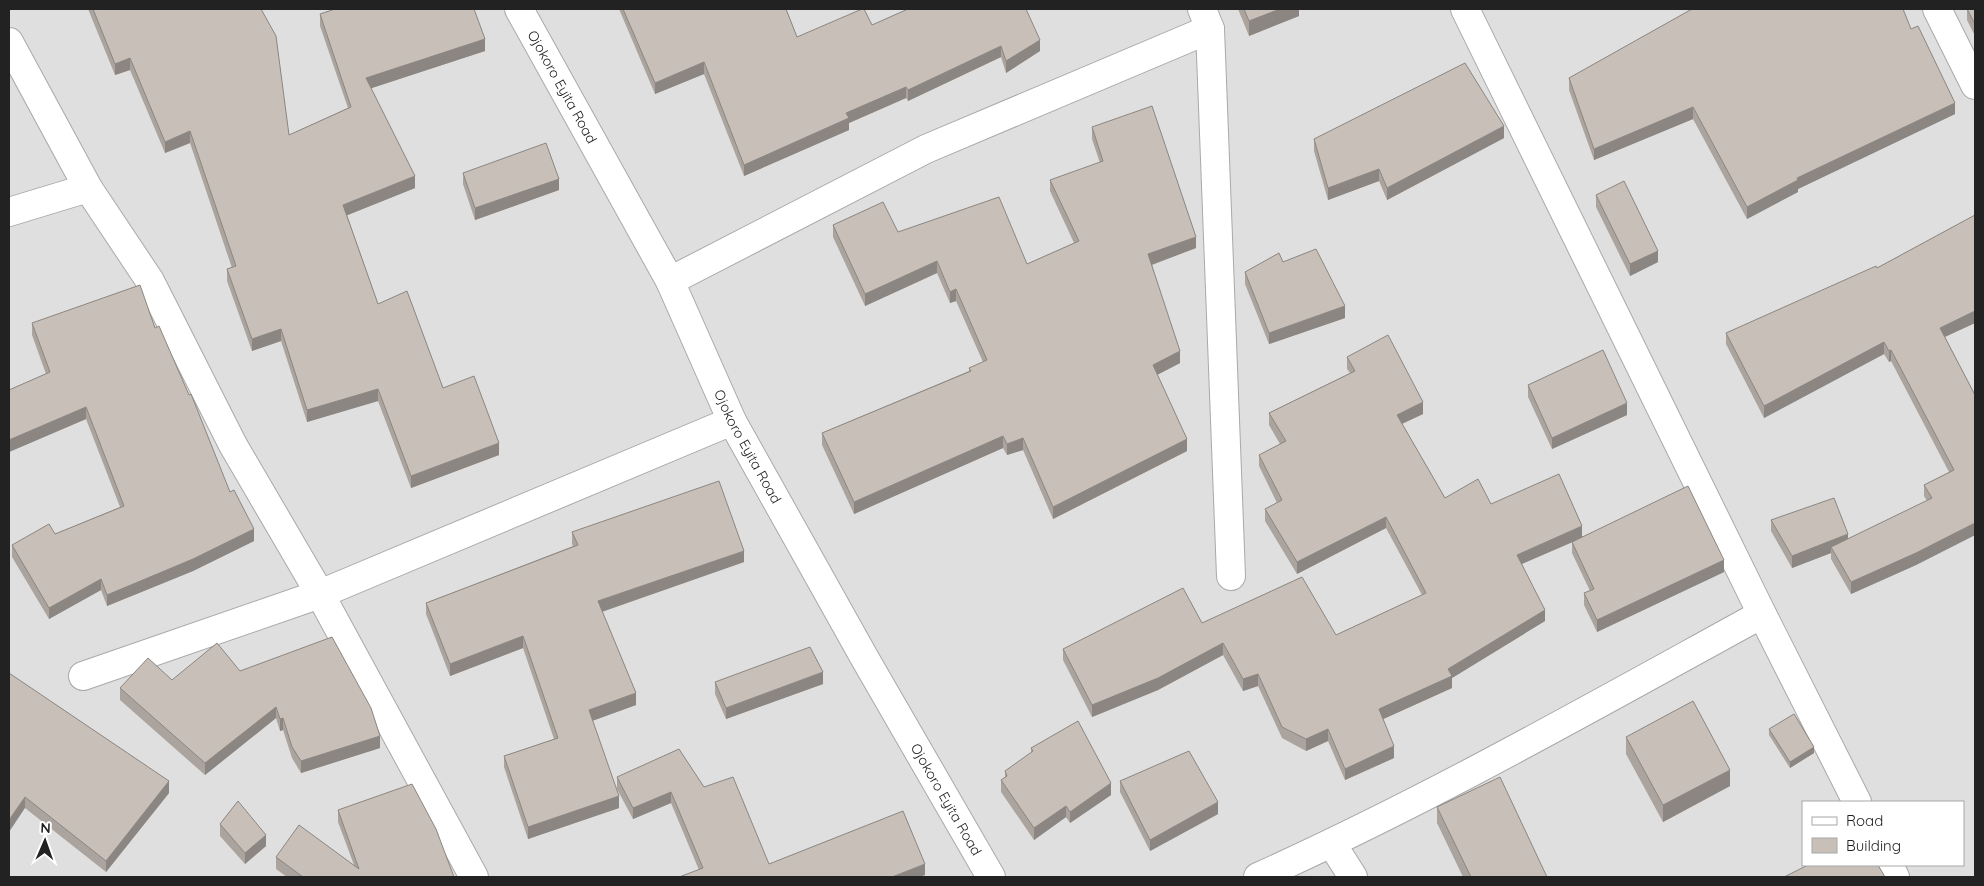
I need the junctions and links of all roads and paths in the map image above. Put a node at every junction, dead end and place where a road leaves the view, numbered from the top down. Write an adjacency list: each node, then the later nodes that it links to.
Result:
1 (519, 9): 9 (street, Ojokoro Eyita Road)
2 (1465, 9): 13 (street)
3 (1937, 9): 6 (street)
4 (1206, 19): 9 (street); 11 (street)
5 (9, 42): 7 (street)
6 (1975, 85)
7 (88, 188): 8 (street); 12 (street)
8 (9, 212)
9 (670, 281): 10 (street, Ojokoro Eyita Road)
10 (732, 420): 12 (street); 19 (street, Ojokoro Eyita Road)
11 (1231, 576)
12 (320, 594): 14 (street); 18 (street)
13 (1762, 614): 15 (street); 16 (street)
14 (83, 676)
15 (1856, 801)
16 (1332, 844): 20 (street); 21 (street)
17 (1889, 866): 22 (street)
18 (474, 877)
19 (991, 877)
20 (1258, 877)
21 (1353, 877)
22 (1895, 877)

